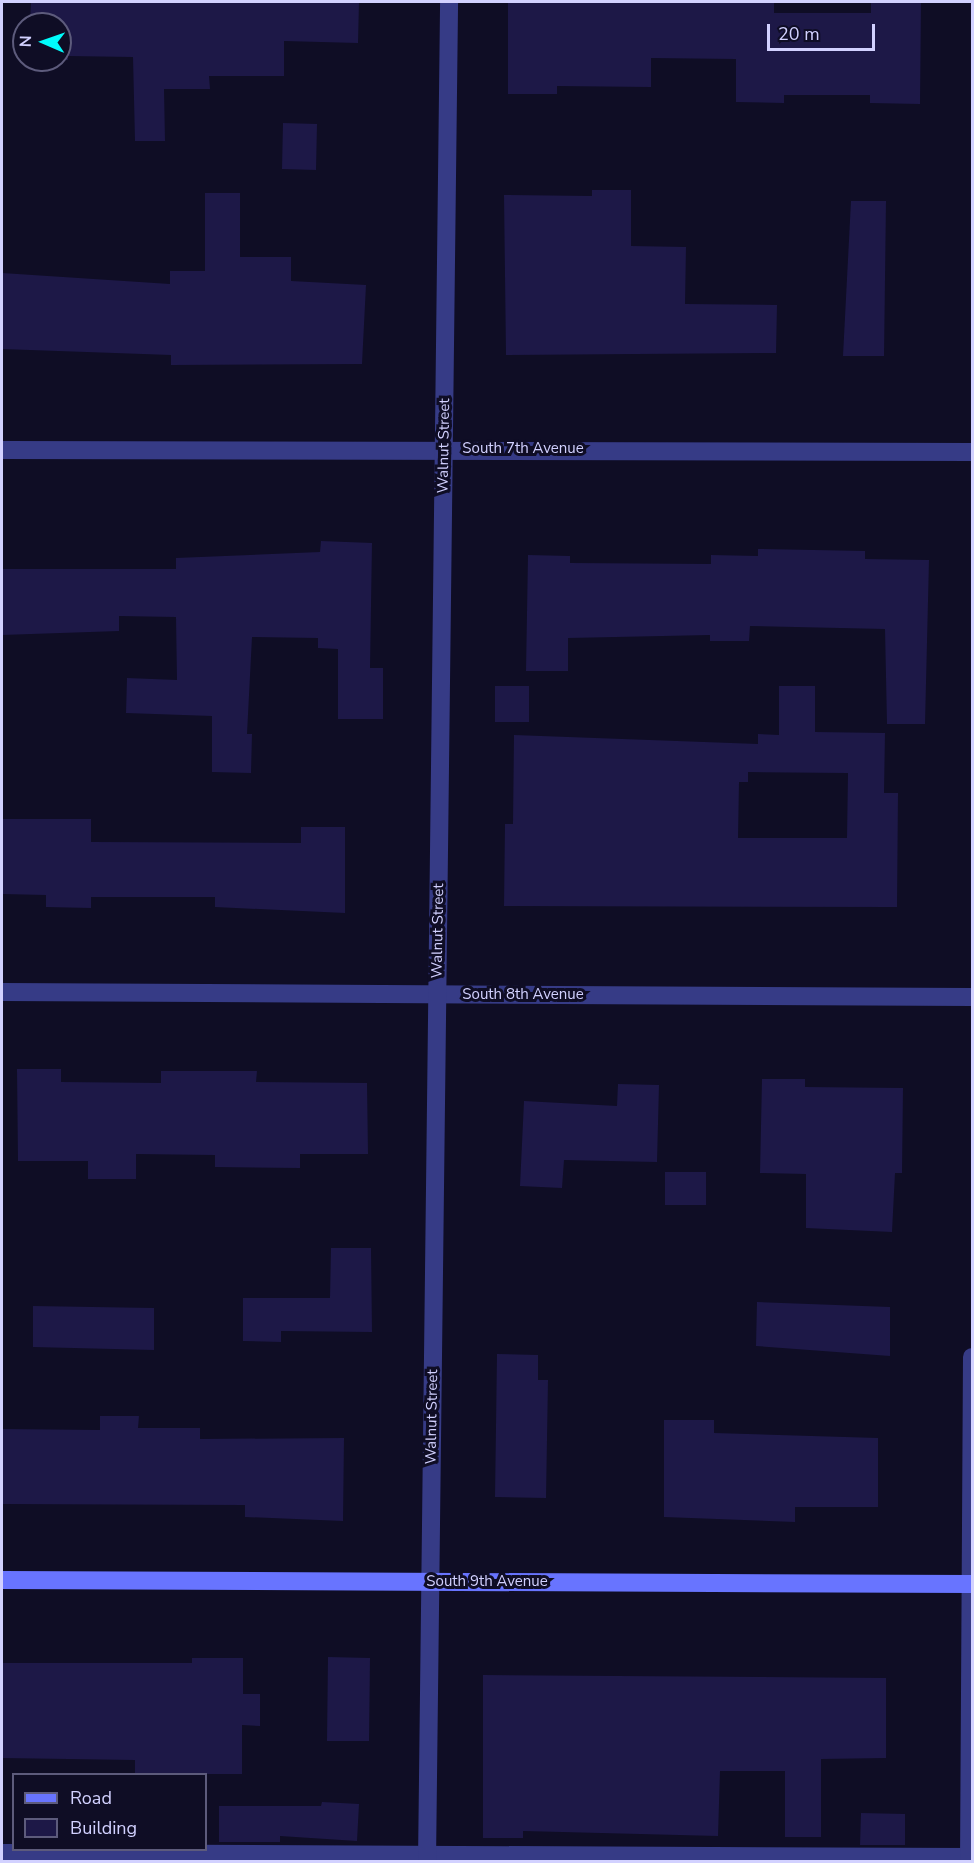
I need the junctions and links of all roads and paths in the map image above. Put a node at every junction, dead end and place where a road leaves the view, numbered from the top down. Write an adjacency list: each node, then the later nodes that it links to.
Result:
1 (449, 2): 2 (street, Walnut Street)
2 (444, 449): 3 (street, South 7th Avenue); 4 (street, South 7th Avenue); 6 (street, Walnut Street)
3 (2, 450)
4 (972, 452)
5 (2, 992): 6 (street, South 8th Avenue)
6 (437, 994): 7 (street, South 8th Avenue); 10 (street, Walnut Street)
7 (972, 997)
8 (972, 1357): 11 (street)
9 (2, 1580): 10 (street, South 9th Avenue)
10 (430, 1582): 11 (street, South 9th Avenue); 13 (street, Walnut Street)
11 (971, 1584): 14 (street)
12 (2, 1853): 13 (street)
13 (427, 1858): 14 (street)
14 (970, 1858)

